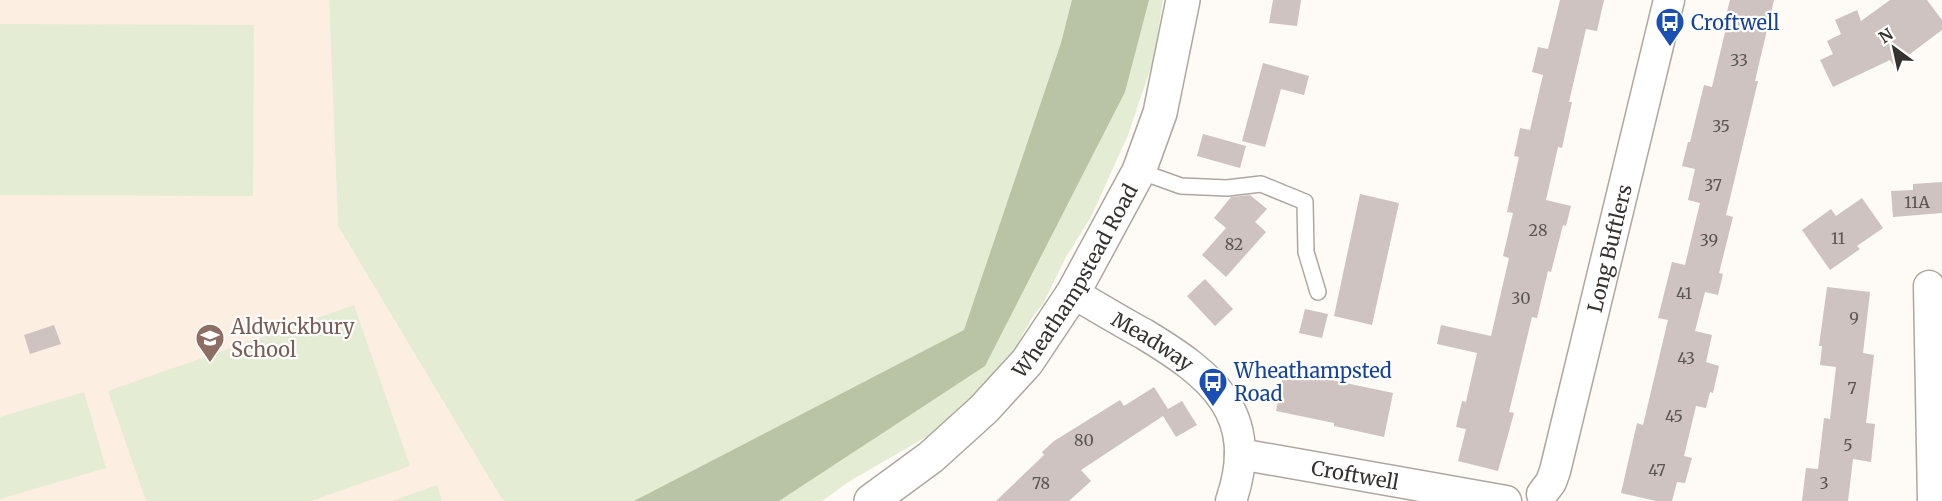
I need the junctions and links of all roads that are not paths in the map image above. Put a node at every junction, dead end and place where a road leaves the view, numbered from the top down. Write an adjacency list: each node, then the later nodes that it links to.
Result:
1 (1183, 0): 3 (street, Wheathampstead Road)
2 (1670, 0): 8 (street, Long Buftlers)
3 (1139, 171): 5 (lane); 6 (street, Wheathampstead Road)
4 (1929, 286): 12 (street)
5 (1318, 292)
6 (1073, 293): 7 (street, Meadway); 9 (street, Wheathampstead Road)
7 (1240, 454): 10 (street, Meadway); 11 (street, Croftwell)
8 (1540, 499)
9 (871, 501)
10 (1231, 501)
11 (1506, 501)
12 (1933, 501)

